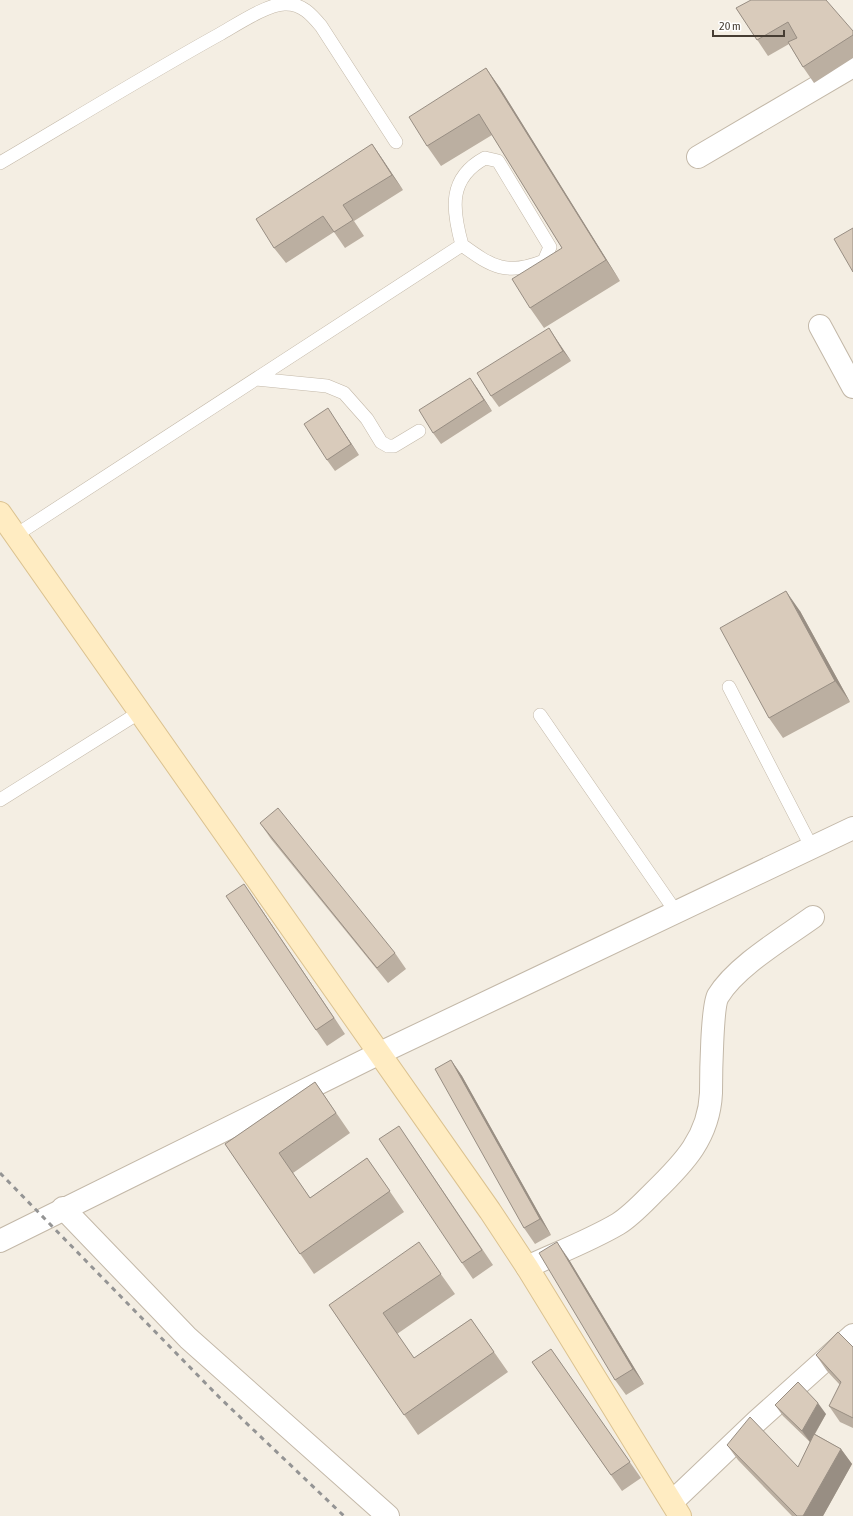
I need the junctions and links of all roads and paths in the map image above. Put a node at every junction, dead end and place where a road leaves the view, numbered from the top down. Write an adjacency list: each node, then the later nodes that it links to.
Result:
1 (853, 66): 3 (street)
2 (396, 142): 4 (lane)
3 (698, 157)
4 (0, 163)
5 (462, 245): 5 (lane); 7 (lane)
6 (820, 326): 8 (street)
7 (256, 379): 9 (lane); 11 (lane)
8 (853, 387)
9 (419, 431)
10 (0, 513): 11 (main road)
11 (16, 535): 13 (main road)
12 (729, 687): 17 (lane)
13 (140, 712): 15 (lane); 20 (main road)
14 (540, 716): 18 (lane)
15 (0, 800)
16 (853, 828): 17 (street)
17 (812, 848): 18 (street)
18 (676, 912): 20 (street)
19 (813, 917): 23 (street)
20 (380, 1053): 21 (street); 23 (main road)
21 (63, 1208): 22 (street); 26 (street)
22 (0, 1241)
23 (527, 1267): 25 (main road)
24 (853, 1335): 25 (street)
25 (676, 1509)
26 (388, 1516)

